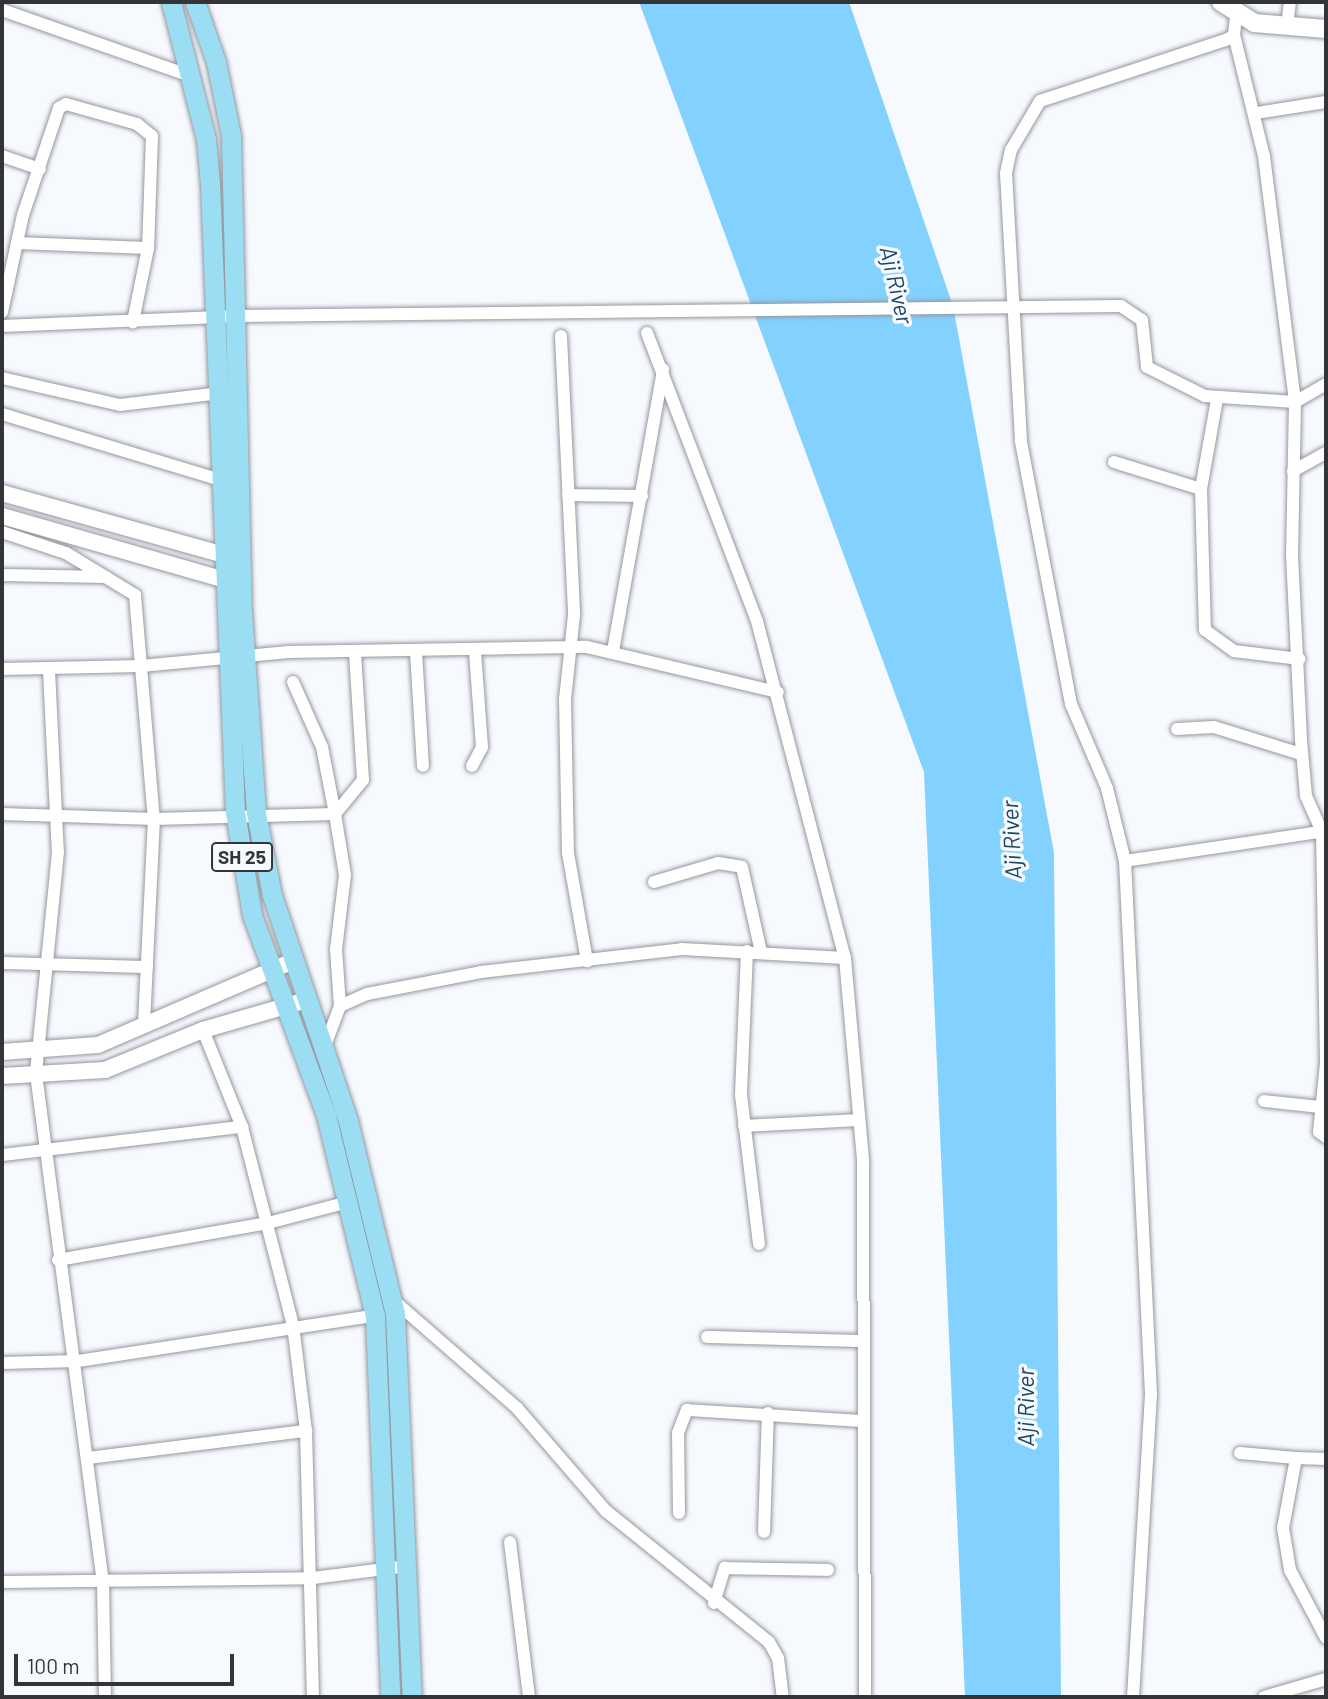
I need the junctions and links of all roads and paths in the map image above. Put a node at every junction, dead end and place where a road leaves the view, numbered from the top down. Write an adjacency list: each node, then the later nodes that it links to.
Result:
1 (171, 2): 10 (main road, SH 25)
2 (195, 2): 19 (main road)
3 (1222, 2): 6 (main road)
4 (1290, 2): 7 (street)
5 (2, 11): 10 (street)
6 (1237, 16): 7 (main road); 9 (street)
7 (1287, 26): 8 (main road)
8 (1326, 29)
9 (1234, 36): 12 (street); 17 (street)
10 (190, 76): 20 (main road, SH 25)
11 (1326, 102): 12 (street)
12 (1257, 113): 30 (street)
13 (2, 156): 14 (street)
14 (40, 169): 15 (street); 16 (street)
15 (17, 243): 16 (street); 18 (street)
16 (148, 248): 21 (street)
17 (1012, 306): 19 (street); 29 (street); 70 (street)
18 (2, 312)
19 (237, 316): 20 (street); 42 (main road)
20 (215, 318): 21 (street); 28 (main road, SH 25)
21 (133, 322): 22 (street)
22 (2, 326)
23 (647, 333): 25 (street)
24 (561, 336): 38 (street)
25 (663, 366): 39 (street); 58 (street)
26 (2, 378): 28 (street)
27 (1326, 384): 30 (street)
28 (220, 393): 35 (main road, SH 25)
29 (1217, 399): 30 (street); 36 (street)
30 (1295, 402): 34 (street)
31 (2, 414): 35 (street)
32 (1326, 453): 34 (street)
33 (1114, 462): 36 (street)
34 (1293, 471): 52 (street)
35 (224, 481): 42 (main road, SH 25)
36 (1201, 489): 52 (street)
37 (2, 493): 42 (street)
38 (568, 495): 39 (street); 46 (street)
39 (642, 496): 48 (street)
40 (2, 516): 45 (street)
41 (2, 532): 44 (street)
42 (232, 558): 45 (main road, SH 25)
43 (2, 575): 44 (street)
44 (107, 577): 54 (street)
45 (233, 582): 51 (main road); 53 (main road, SH 25)
46 (566, 648): 47 (street); 48 (street); 77 (street)
47 (475, 651): 49 (street); 62 (street)
48 (613, 651): 58 (street)
49 (416, 652): 50 (street); 61 (street)
50 (355, 653): 51 (street); 66 (street)
51 (246, 658): 53 (street); 64 (main road)
52 (1300, 659): 60 (street)
53 (227, 661): 54 (street); 63 (main road, SH 25)
54 (141, 666): 56 (street); 68 (street)
55 (2, 669): 56 (street)
56 (49, 671): 67 (street)
57 (293, 682): 66 (street)
58 (778, 692): 75 (street)
59 (1177, 729): 60 (street)
60 (1301, 754): 69 (street)
61 (423, 766)
62 (472, 766)
63 (235, 812): 64 (street); 68 (street); 81 (main road, SH 25)
64 (256, 813): 66 (street); 76 (main road)
65 (2, 814): 67 (street)
66 (335, 814): 83 (street)
67 (59, 815): 68 (street); 79 (street)
68 (154, 819): 80 (street)
69 (1324, 832): 70 (street); 72 (street)
70 (1125, 862): 139 (street)
71 (654, 882): 74 (street)
72 (1325, 943): 91 (street)
73 (747, 951): 74 (street); 77 (street); 97 (street)
74 (761, 952): 75 (street)
75 (845, 958): 96 (street)
76 (293, 961): 81 (street); 82 (main road)
77 (587, 961): 83 (street)
78 (2, 963): 79 (street)
79 (52, 964): 80 (street); 87 (street)
80 (147, 967): 85 (street)
81 (271, 971): 84 (main road, SH 25); 85 (street)
82 (307, 1000): 84 (street); 88 (main road)
83 (340, 1006): 88 (street)
84 (285, 1007): 86 (street); 90 (main road, SH 25)
85 (144, 1027): 87 (street)
86 (203, 1030): 92 (street); 98 (street)
87 (42, 1049): 89 (street); 92 (street)
88 (325, 1050): 90 (street); 106 (main road)
89 (2, 1052)
90 (305, 1058): 102 (main road, SH 25)
91 (1326, 1062): 95 (street)
92 (36, 1074): 93 (street); 100 (street)
93 (2, 1076)
94 (1264, 1101): 95 (street)
95 (1319, 1107): 99 (street)
96 (858, 1120): 97 (street); 110 (street)
97 (744, 1126): 104 (street)
98 (242, 1128): 100 (street); 103 (street)
99 (1326, 1137)
100 (44, 1151): 101 (street); 105 (street)
101 (2, 1155)
102 (348, 1202): 103 (street); 107 (main road, SH 25)
103 (268, 1223): 105 (street); 108 (street)
104 (759, 1244)
105 (58, 1260): 111 (street)
106 (394, 1307): 107 (street); 123 (main road); 129 (street)
107 (375, 1316): 108 (street); 124 (main road, SH 25)
108 (293, 1325): 111 (street); 115 (street)
109 (707, 1337): 110 (street)
110 (862, 1341): 114 (street)
111 (78, 1361): 112 (street); 117 (street)
112 (2, 1363)
113 (768, 1413): 114 (street); 120 (street); 121 (street)
114 (864, 1421): 138 (street)
115 (306, 1430): 117 (street); 126 (street)
116 (1240, 1453): 118 (street)
117 (89, 1458): 128 (street)
118 (1296, 1458): 119 (street); 130 (street)
119 (1326, 1459)
120 (679, 1513)
121 (764, 1532)
122 (510, 1542): 136 (street)
123 (408, 1566): 124 (street); 135 (main road)
124 (386, 1569): 126 (street); 134 (main road, SH 25)
125 (828, 1570): 129 (street)
126 (313, 1578): 128 (street); 133 (street)
127 (2, 1582): 128 (street)
128 (103, 1583): 132 (street)
129 (714, 1603): 137 (street)
130 (1326, 1638)
131 (1326, 1679): 140 (street)
132 (105, 1697)
133 (313, 1697)
134 (390, 1697)
135 (412, 1697)
136 (529, 1697)
137 (783, 1697)
138 (865, 1697)
139 (1133, 1697)
140 (1264, 1697)

